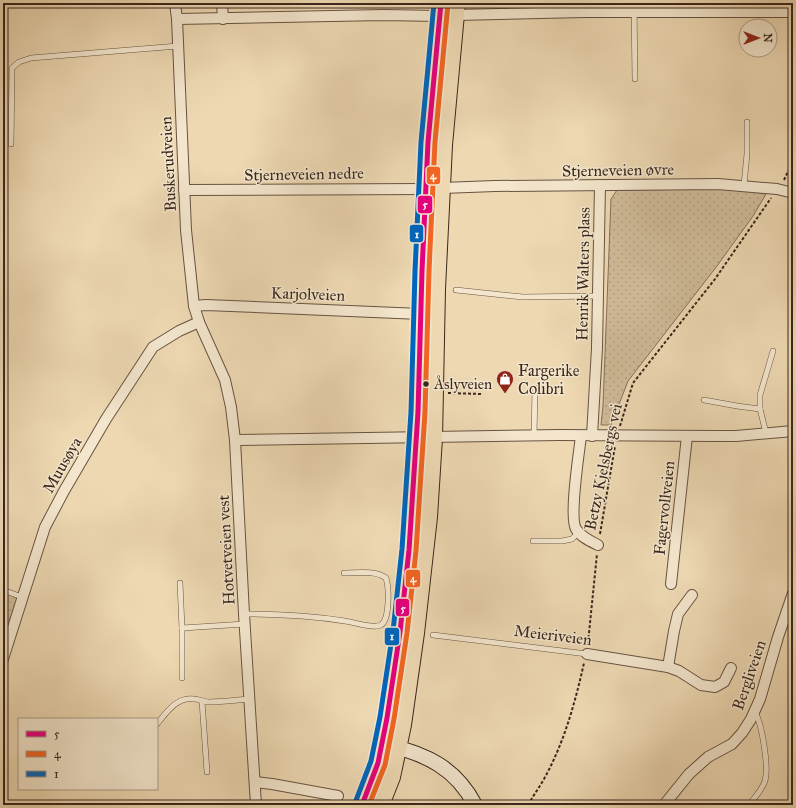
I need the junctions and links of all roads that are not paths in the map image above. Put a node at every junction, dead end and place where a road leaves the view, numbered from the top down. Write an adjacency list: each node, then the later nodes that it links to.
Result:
1 (175, 3): 8 (street, Buskerudveien)
2 (222, 3): 9 (street)
3 (585, 7): 4 (street); 5 (street)
4 (634, 7): 7 (street); 11 (lane)
5 (456, 9): 17 (main road)
6 (440, 10): 9 (street); 16 (main road)
7 (793, 12)
8 (177, 19): 9 (street); 10 (street, Buskerudveien)
9 (223, 19)
10 (178, 46): 13 (lane); 18 (street, Buskerudveien)
11 (635, 79)
12 (747, 122): 15 (lane)
13 (10, 144)
14 (600, 185): 15 (street, Stjerneveien øvre); 17 (street, Stjerneveien øvre); 21 (street, Henrik Walters plass)
15 (744, 185): 19 (street, Stjerneveien øvre)
16 (425, 188): 18 (street, Stjerneveien nedre); 23 (main road)
17 (442, 188): 36 (main road)
18 (184, 190): 22 (street, Buskerudveien)
19 (793, 193)
20 (456, 290): 21 (lane)
21 (598, 296): 33 (street, Henrik Walters plass)
22 (194, 306): 23 (street, Karjolveien); 24 (street, Buskerudveien)
23 (421, 314): 35 (main road)
24 (198, 322): 37 (street, Hotvetveien vest); 47 (street, Muusøya)
25 (773, 351): 28 (lane)
26 (535, 388): 31 (lane)
27 (704, 400): 28 (lane)
28 (760, 409): 30 (lane)
29 (793, 431): 30 (street)
30 (766, 433): 34 (street)
31 (534, 436): 32 (street); 36 (street)
32 (581, 436): 33 (street); 38 (street)
33 (592, 436): 34 (street)
34 (687, 436): 43 (street, Fagervollveien)
35 (417, 438): 36 (street); 37 (street); 60 (main road)
36 (434, 438): 61 (main road)
37 (235, 440): 48 (street, Hotvetveien vest)
38 (579, 532): 39 (lane); 40 (street)
39 (533, 541)
40 (598, 545)
41 (344, 572): 48 (lane)
42 (180, 583): 49 (lane)
43 (671, 584)
44 (3, 590): 47 (lane)
45 (793, 593): 58 (street, Bergliveien)
46 (692, 595): 53 (street)
47 (22, 598): 52 (street, Muusøya)
48 (244, 619): 49 (lane); 56 (street, Hotvetveien vest)
49 (182, 628): 55 (lane)
50 (433, 634): 51 (lane, Meieriveien)
51 (587, 654): 53 (street, Meieriveien)
52 (3, 659)
53 (668, 667): 54 (street, Meieriveien)
54 (731, 668)
55 (182, 678)
56 (250, 699): 57 (lane); 63 (street, Hotvetveien vest)
57 (202, 701): 59 (lane); 62 (lane)
58 (754, 711): 69 (street, Bergliveien); 70 (lane)
59 (158, 723)
60 (382, 744): 61 (main road); 66 (main road)
61 (399, 748): 67 (main road); 68 (main road)
62 (207, 772)
63 (255, 782): 64 (street); 65 (street, Hotvetveien vest)
64 (338, 796)
65 (256, 805)
66 (362, 805)
67 (382, 805)
68 (474, 805)
69 (664, 805)
70 (750, 805)

